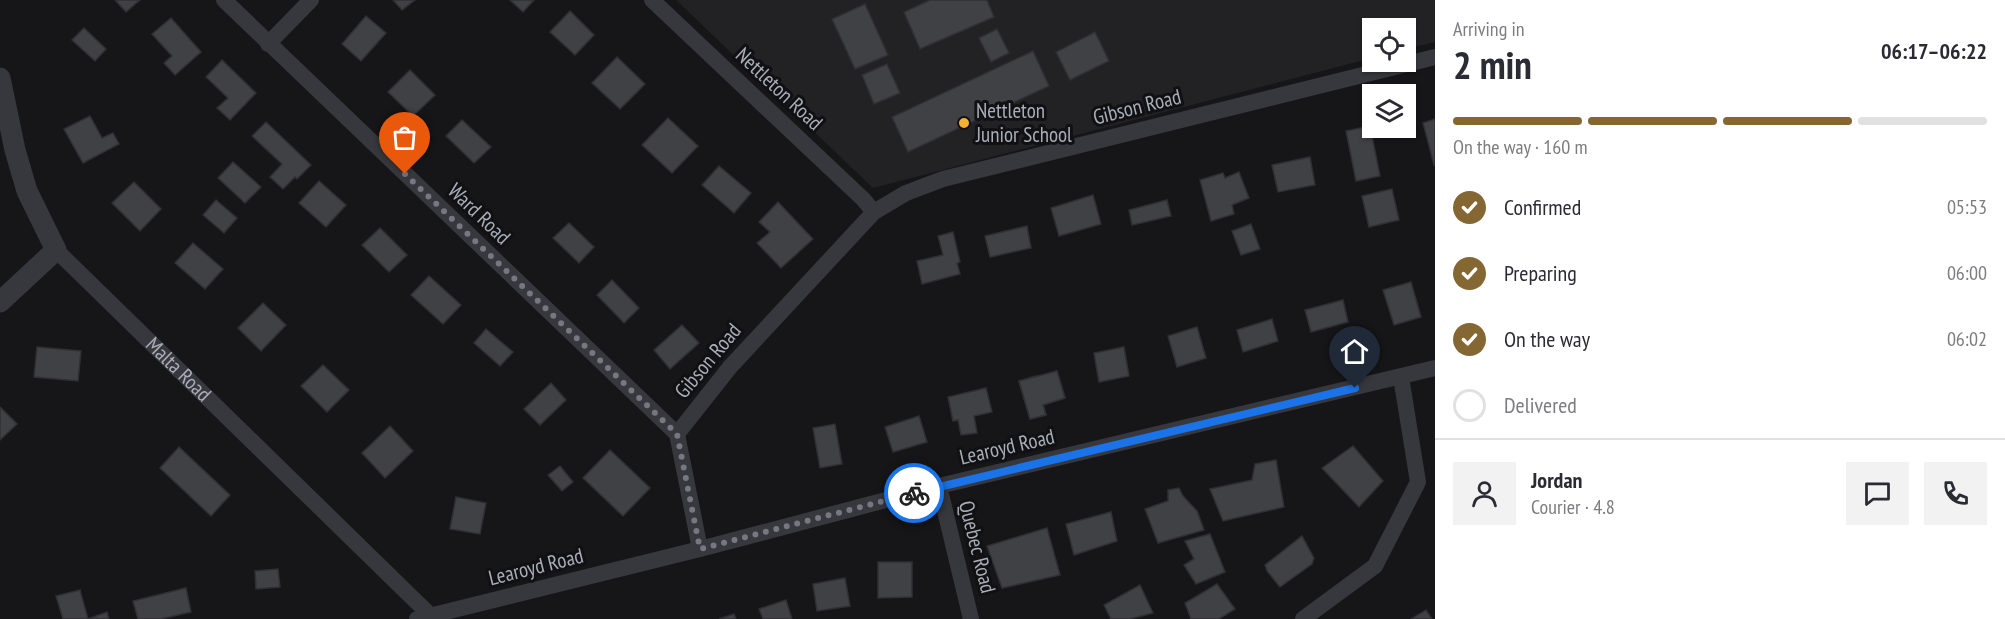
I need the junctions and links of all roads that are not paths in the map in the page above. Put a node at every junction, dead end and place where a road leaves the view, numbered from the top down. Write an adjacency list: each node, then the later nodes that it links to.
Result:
1 (224, 0): 4 (street, Ward Road)
2 (311, 0): 4 (street)
3 (652, 0): 7 (street, Nettleton Road)
4 (268, 44): 12 (street, Ward Road)
5 (1435, 57): 7 (street, Gibson Road)
6 (0, 78): 8 (street, Malta Road)
7 (874, 212): 12 (street, Gibson Road)
8 (56, 250): 9 (street); 15 (street, Malta Road)
9 (0, 302)
10 (1435, 368): 11 (street, Learoyd Road)
11 (1401, 377): 13 (street, Learoyd Road); 17 (street)
12 (677, 434): 14 (street)
13 (939, 486): 14 (street, Learoyd Road); 16 (street, Quebec Road)
14 (700, 549): 15 (street, Learoyd Road)
15 (424, 617)
16 (971, 619)
17 (1303, 619)

